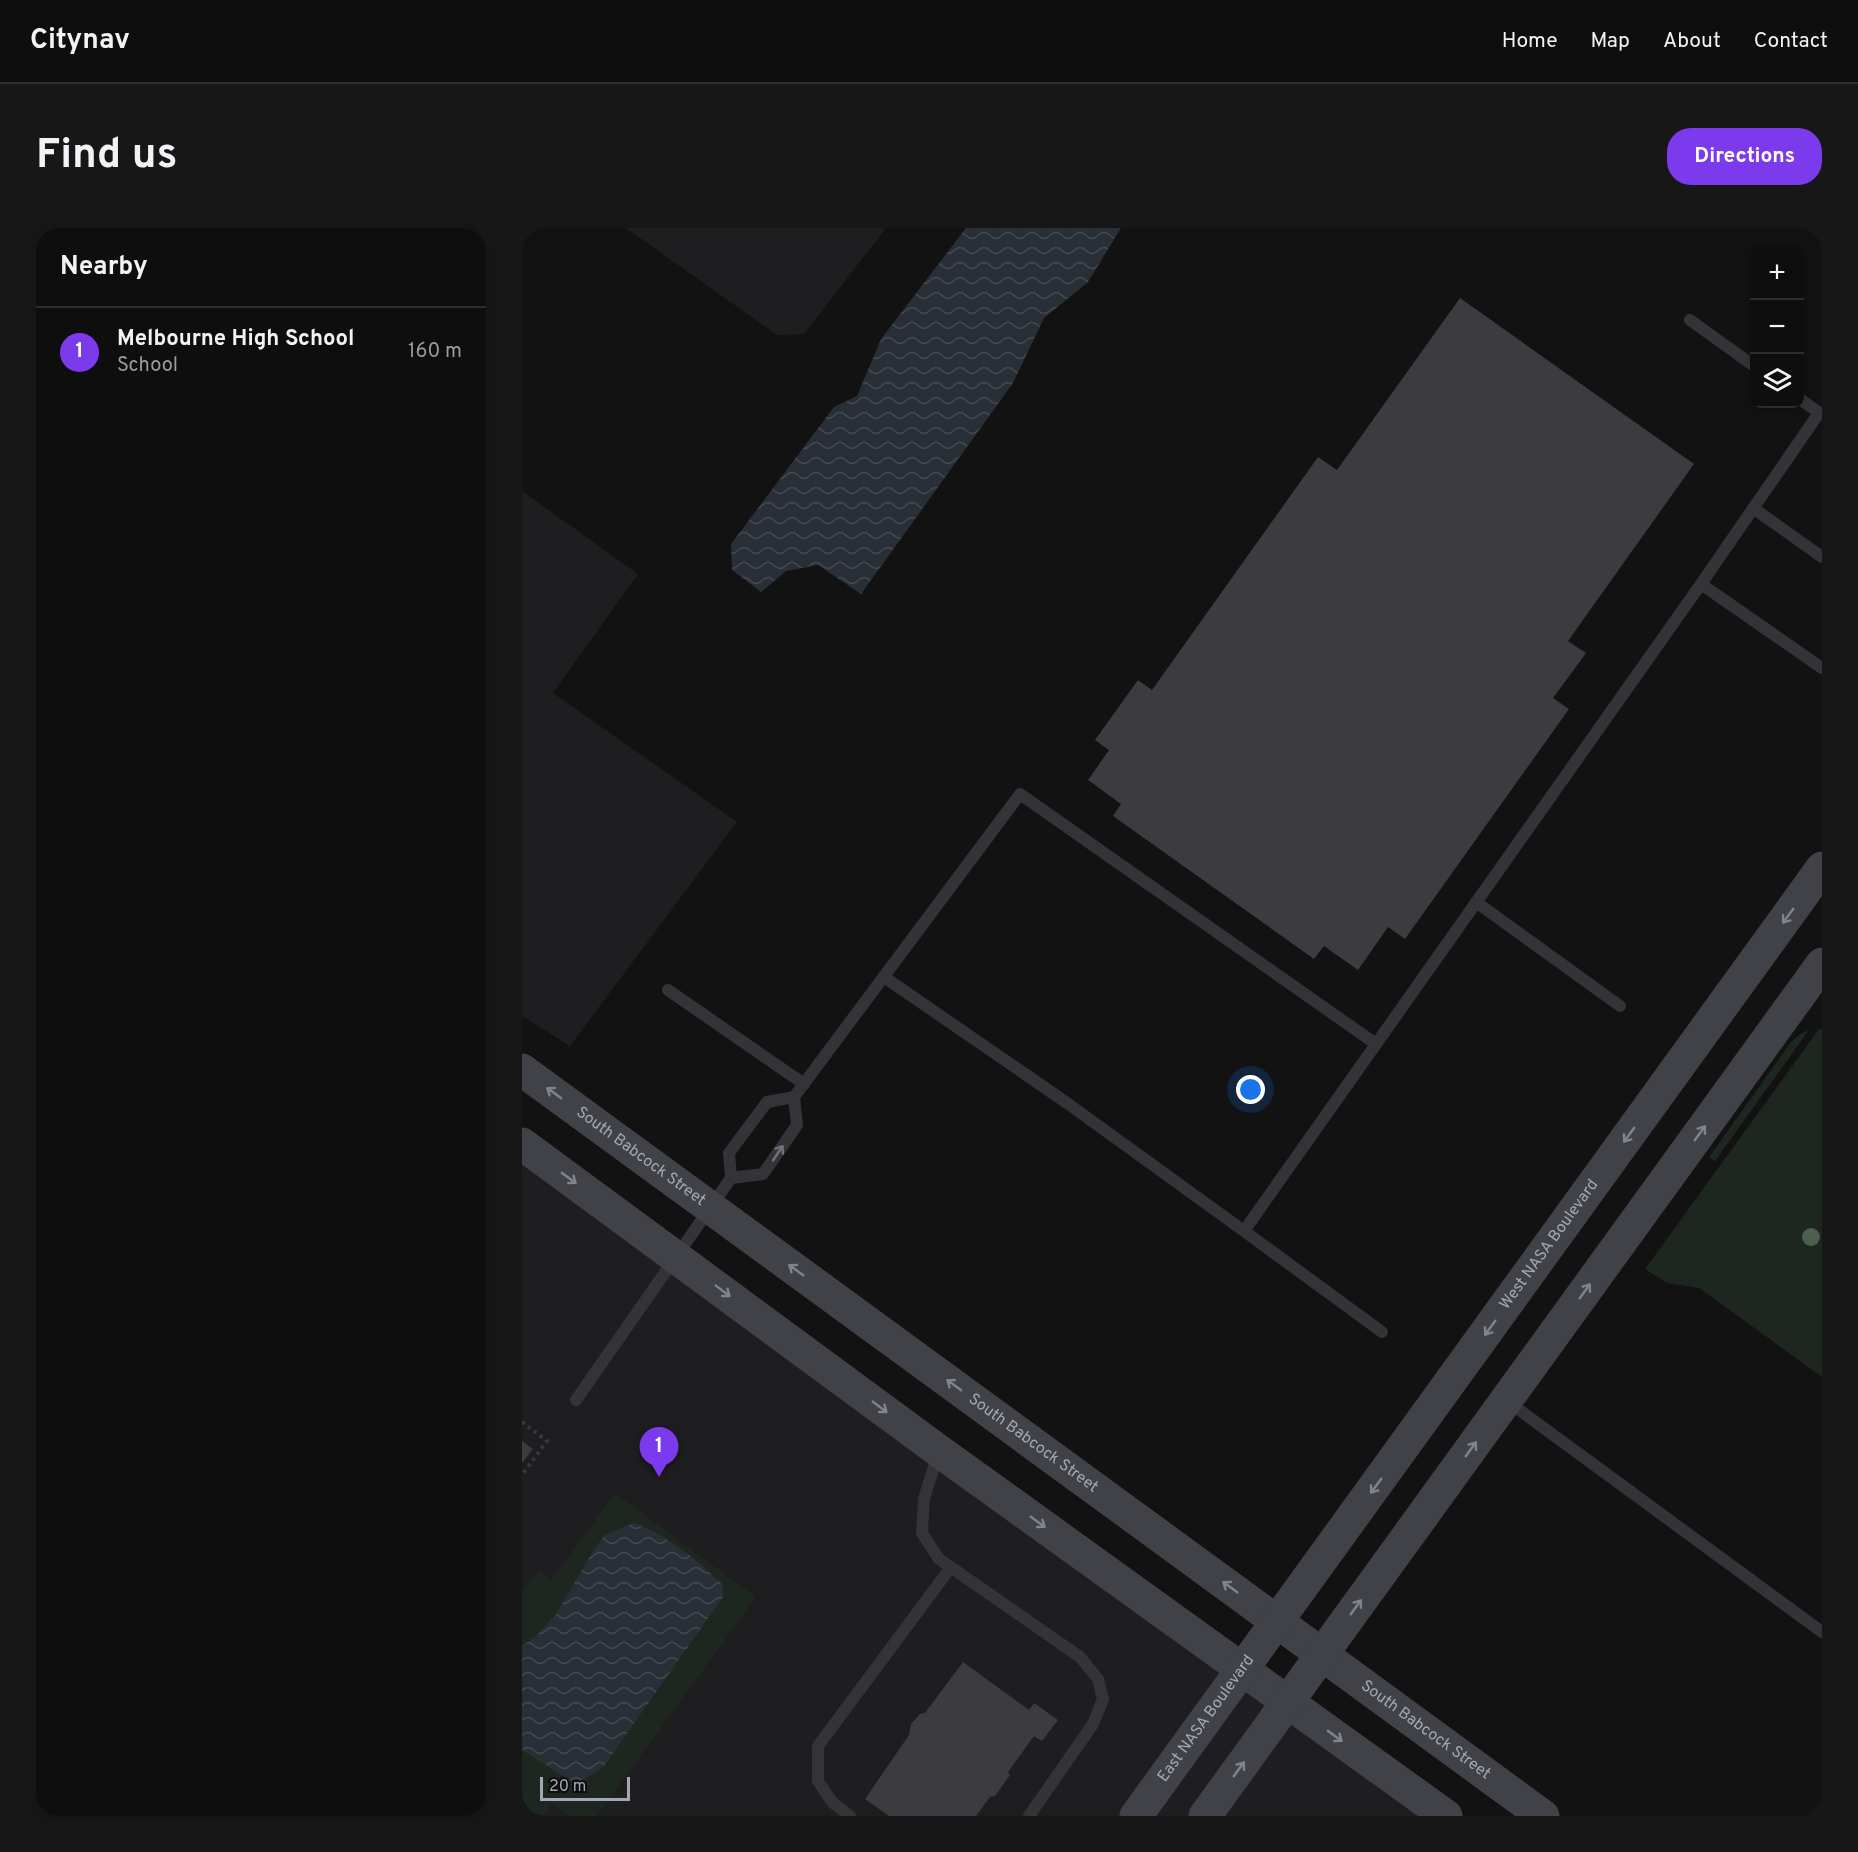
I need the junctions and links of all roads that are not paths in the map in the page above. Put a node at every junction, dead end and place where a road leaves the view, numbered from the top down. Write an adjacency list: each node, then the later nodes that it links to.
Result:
1 (1690, 320): 2 (lane)
2 (1750, 362)
3 (1804, 402): 4 (lane)
4 (1821, 414): 5 (lane)
5 (1752, 508): 6 (lane); 7 (lane)
6 (1822, 557)
7 (1701, 584): 8 (lane); 10 (lane)
8 (1822, 668)
9 (1822, 868): 29 (main road, West NASA Boulevard, one-way to 29)
10 (1476, 902): 14 (lane); 15 (lane)
11 (1822, 964): 26 (main road, one-way to 11)
12 (884, 977): 15 (lane); 17 (lane); 22 (lane)
13 (669, 990): 17 (lane)
14 (1620, 1006)
15 (1376, 1044): 22 (lane)
16 (522, 1070): 21 (main road, South Babcock Street, one-way to 16)
17 (804, 1084): 18 (lane)
18 (794, 1097): 20 (lane); 20 (lane, one-way to 18)
19 (522, 1144): 23 (main road, one-way to 23)
20 (731, 1178): 21 (lane)
21 (710, 1207): 23 (lane); 29 (main road, South Babcock Street, one-way to 21)
22 (1244, 1231): 24 (lane)
23 (676, 1256): 25 (lane); 27 (main road, one-way to 27)
24 (1382, 1332)
25 (576, 1400)
26 (1506, 1400): 30 (lane); 31 (main road, one-way to 26)
27 (939, 1451): 28 (lane); 32 (main road, one-way to 32)
28 (951, 1568): 34 (lane); 35 (lane)
29 (1277, 1621): 31 (main road, South Babcock Street); 32 (main road, East NASA Boulevard)
30 (1822, 1632)
31 (1322, 1654): 33 (main road); 39 (main road, South Babcock Street)
32 (1242, 1669): 33 (main road); 36 (main road, East NASA Boulevard)
33 (1287, 1701): 37 (main road, one-way to 33); 38 (main road, one-way to 38)
34 (850, 1816)
35 (1029, 1816)
36 (1136, 1816)
37 (1205, 1816)
38 (1446, 1816)
39 (1543, 1816)

